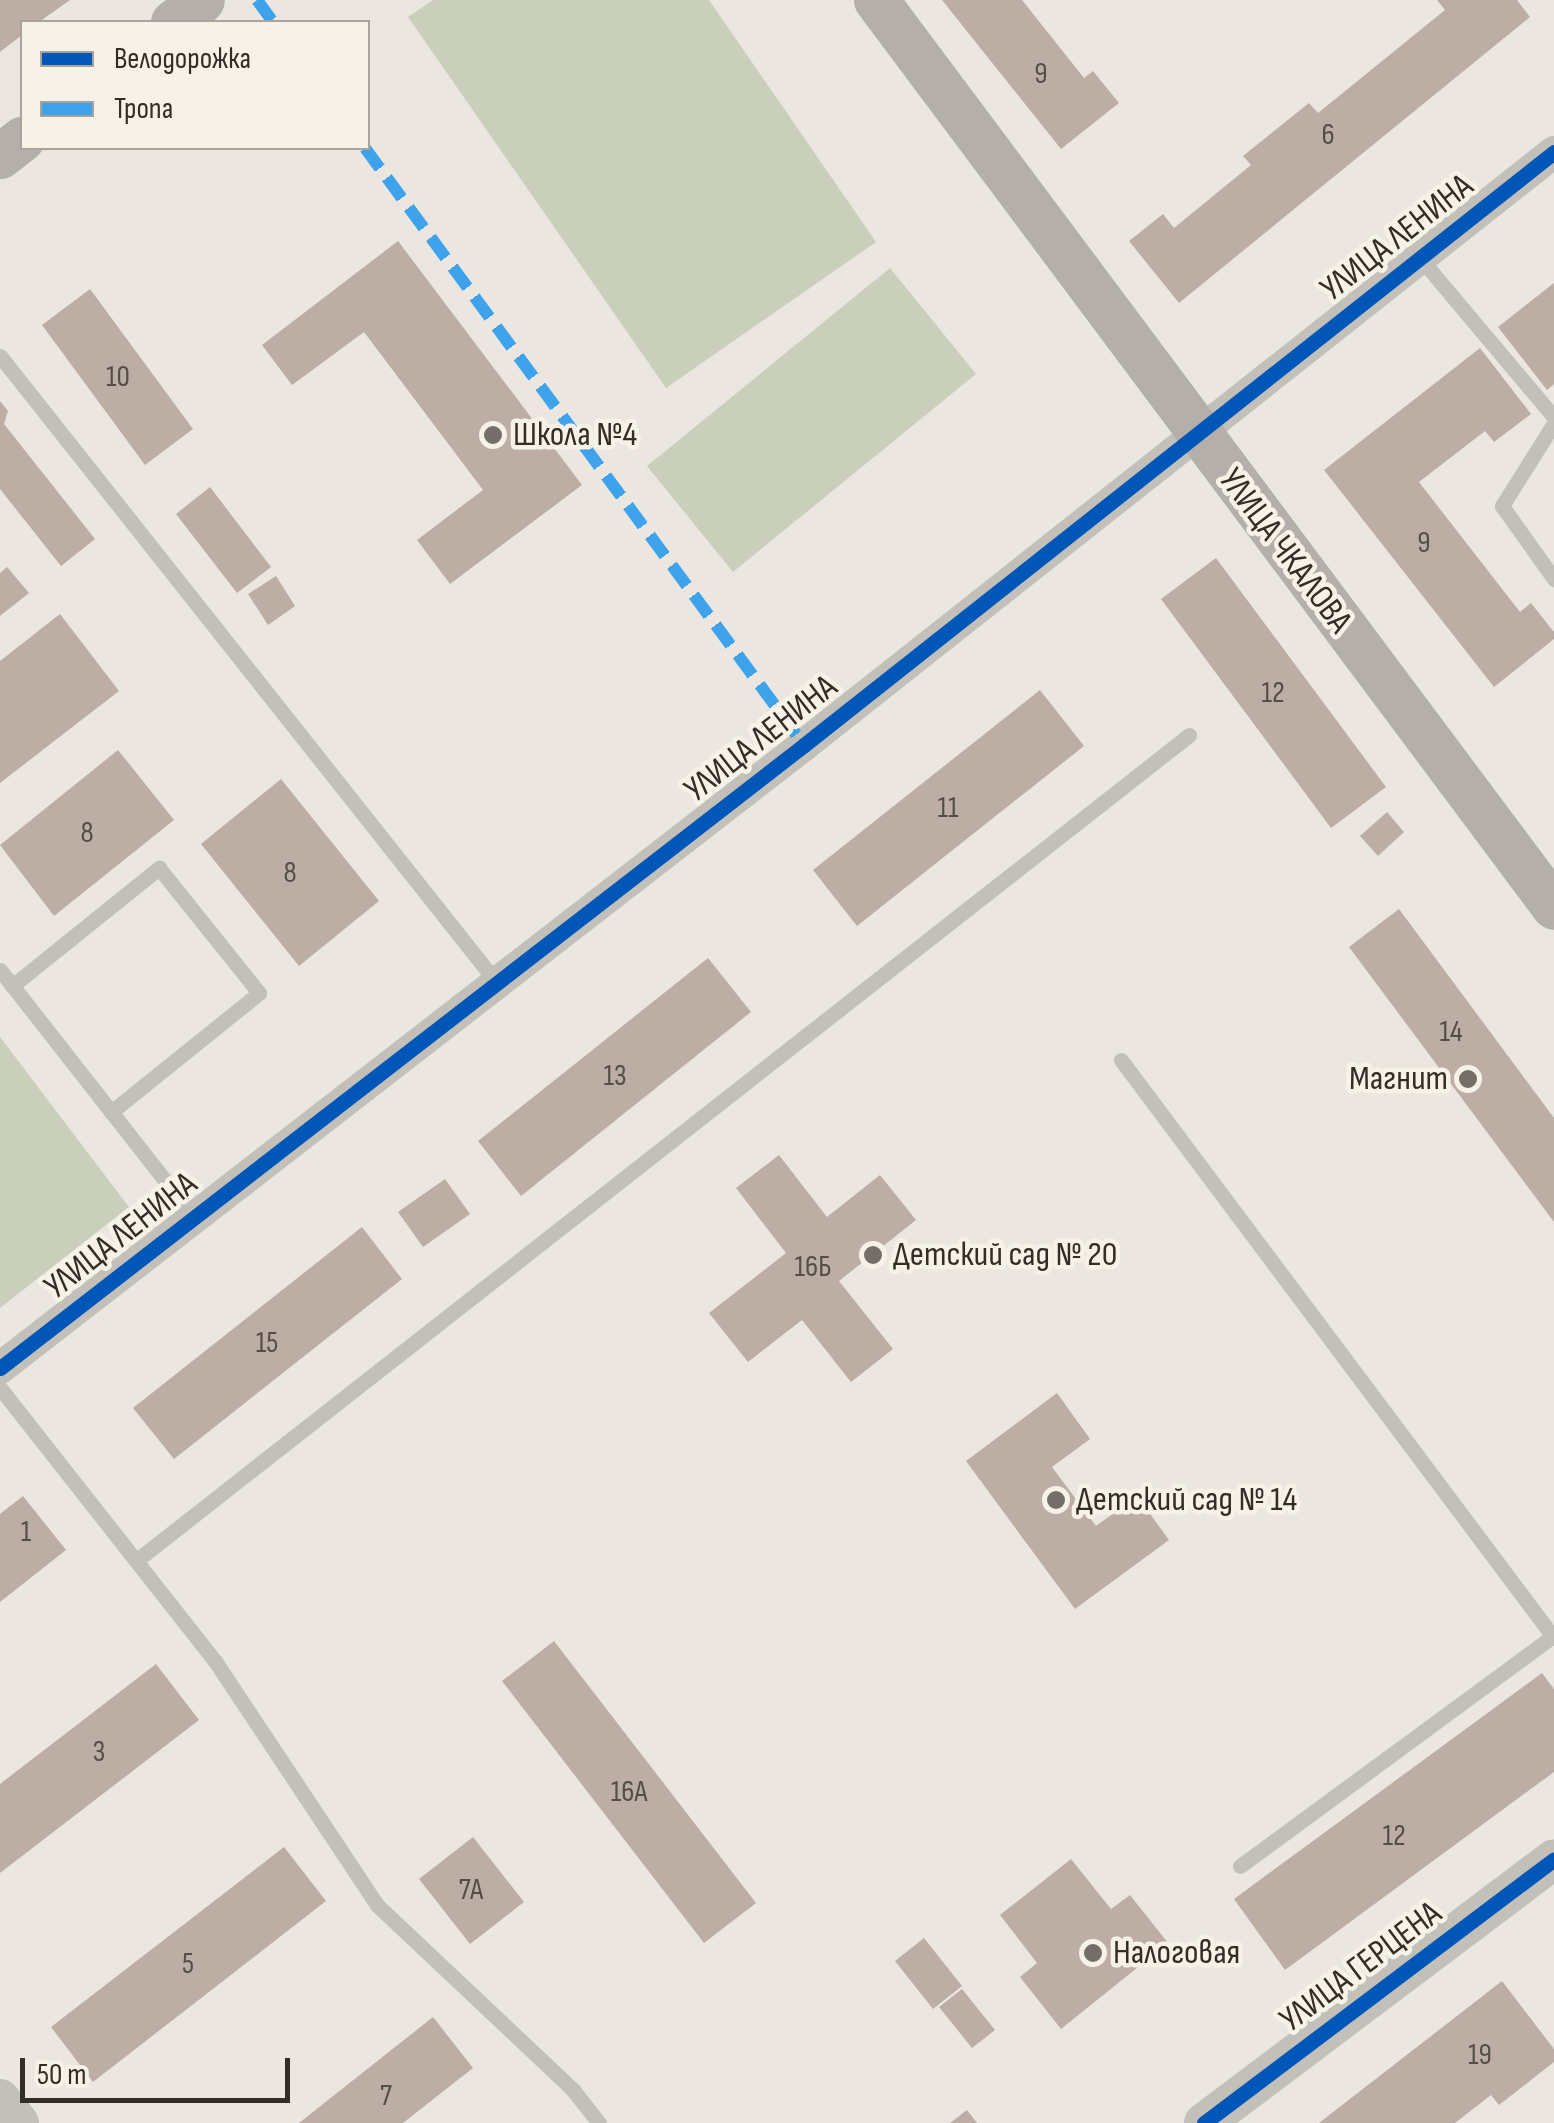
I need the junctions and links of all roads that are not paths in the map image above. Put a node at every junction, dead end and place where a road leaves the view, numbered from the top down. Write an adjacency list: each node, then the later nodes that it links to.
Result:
1 (202, 0): 3 (main road)
2 (876, 0): 10 (main road, УЛИЦА ЧКАЛОВА)
3 (175, 20)
4 (20, 141): 6 (main road)
5 (1554, 152): 7 (street, УЛИЦА ЛЕНИНА)
6 (0, 156)
7 (1420, 258): 9 (lane); 10 (street, УЛИЦА ЛЕНИНА)
8 (0, 356): 15 (lane)
9 (1554, 420): 11 (lane)
10 (1197, 434): 13 (main road, УЛИЦА ЧКАЛОВА); 15 (street, УЛИЦА ЛЕНИНА)
11 (1554, 580)
12 (1188, 735): 22 (lane)
13 (1554, 907)
14 (0, 970): 16 (lane)
15 (496, 982): 19 (street, УЛИЦА ЛЕНИНА)
16 (12, 986): 18 (lane); 18 (lane)
17 (1121, 1060): 23 (lane)
18 (112, 1112): 19 (lane)
19 (194, 1218): 20 (street, УЛИЦА ЛЕНИНА)
20 (0, 1368)
21 (0, 1388): 22 (lane)
22 (136, 1560): 29 (lane)
23 (1554, 1636): 25 (lane)
24 (1554, 1859): 27 (street, УЛИЦА ГЕРЦЕНА)
25 (1240, 1866)
26 (0, 2099): 28 (street)
27 (1214, 2120)
28 (19, 2123)
29 (599, 2123)

